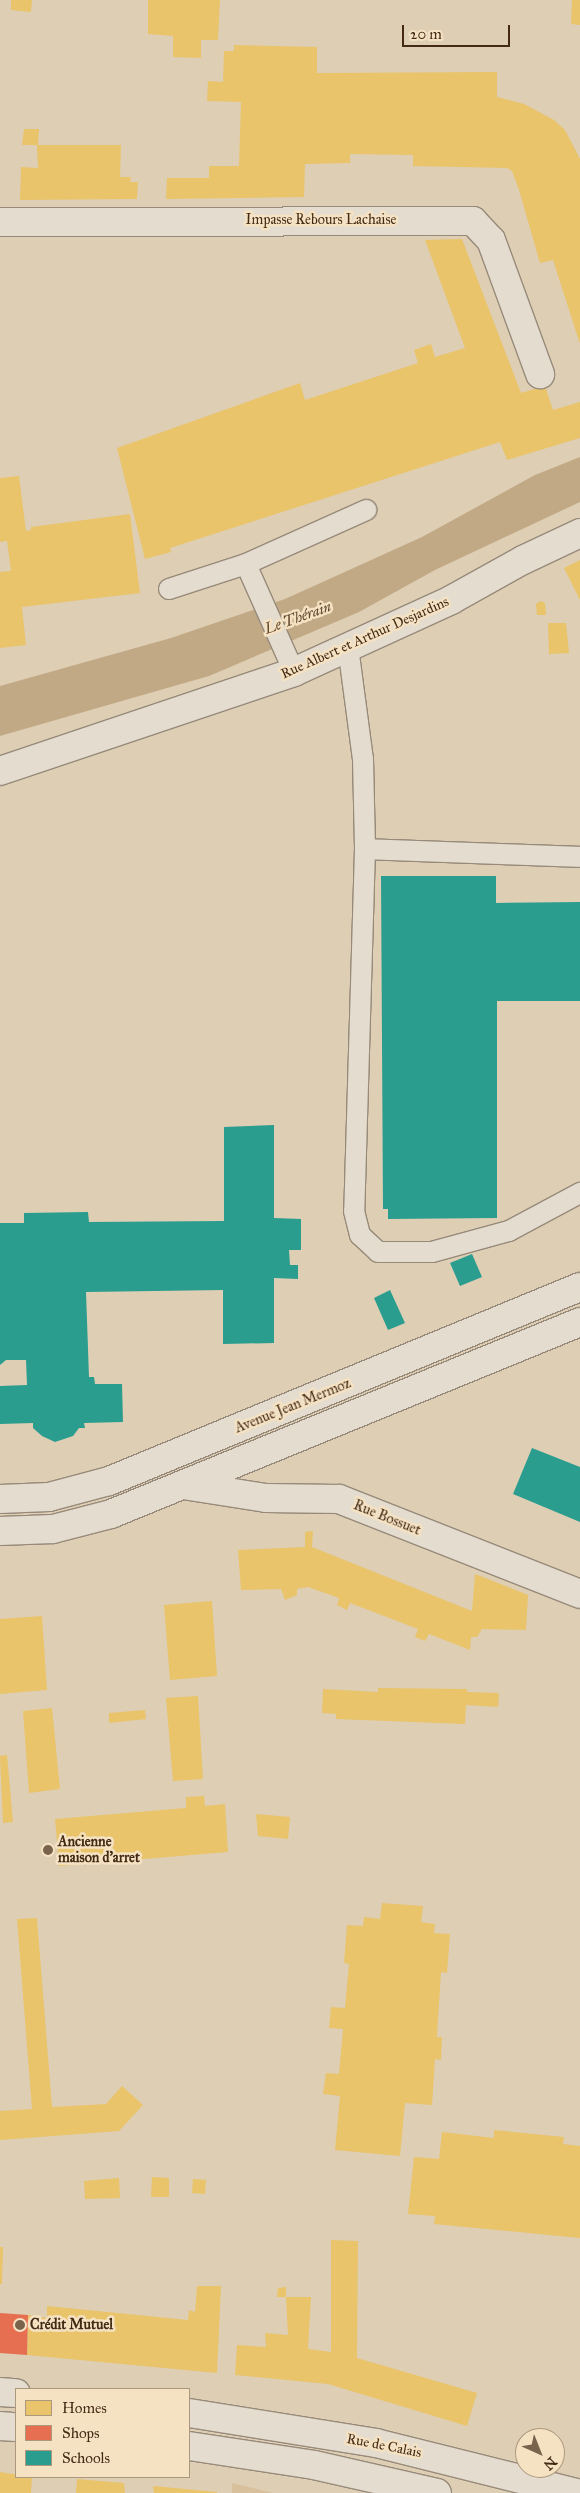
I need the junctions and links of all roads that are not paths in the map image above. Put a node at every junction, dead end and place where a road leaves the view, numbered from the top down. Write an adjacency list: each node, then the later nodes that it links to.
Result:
1 (0, 222): 2 (main road, Impasse Rebours Lachaise)
2 (540, 374)
3 (366, 510): 5 (lane)
4 (580, 533): 7 (main road, Rue Albert et Arthur Desjardins)
5 (246, 564): 6 (lane); 8 (lane)
6 (168, 589)
7 (348, 647): 8 (main road, Rue Albert et Arthur Desjardins); 10 (lane)
8 (290, 662): 9 (main road, Rue Albert et Arthur Desjardins)
9 (0, 771)
10 (365, 848): 11 (lane); 12 (lane)
11 (580, 857)
12 (580, 1193)
13 (580, 1287): 16 (main road, Avenue Jean Mermoz)
14 (580, 1322): 15 (main road)
15 (184, 1485): 17 (main road); 18 (main road, Rue Bossuet)
16 (0, 1499)
17 (0, 1531)
18 (580, 1594)
19 (0, 2392): 20 (main road)
20 (15, 2394)
21 (190, 2413): 26 (main road, Rue de Calais)
22 (0, 2426): 23 (main road)
23 (15, 2427)
24 (190, 2446): 25 (main road)
25 (437, 2493)
26 (576, 2493)

